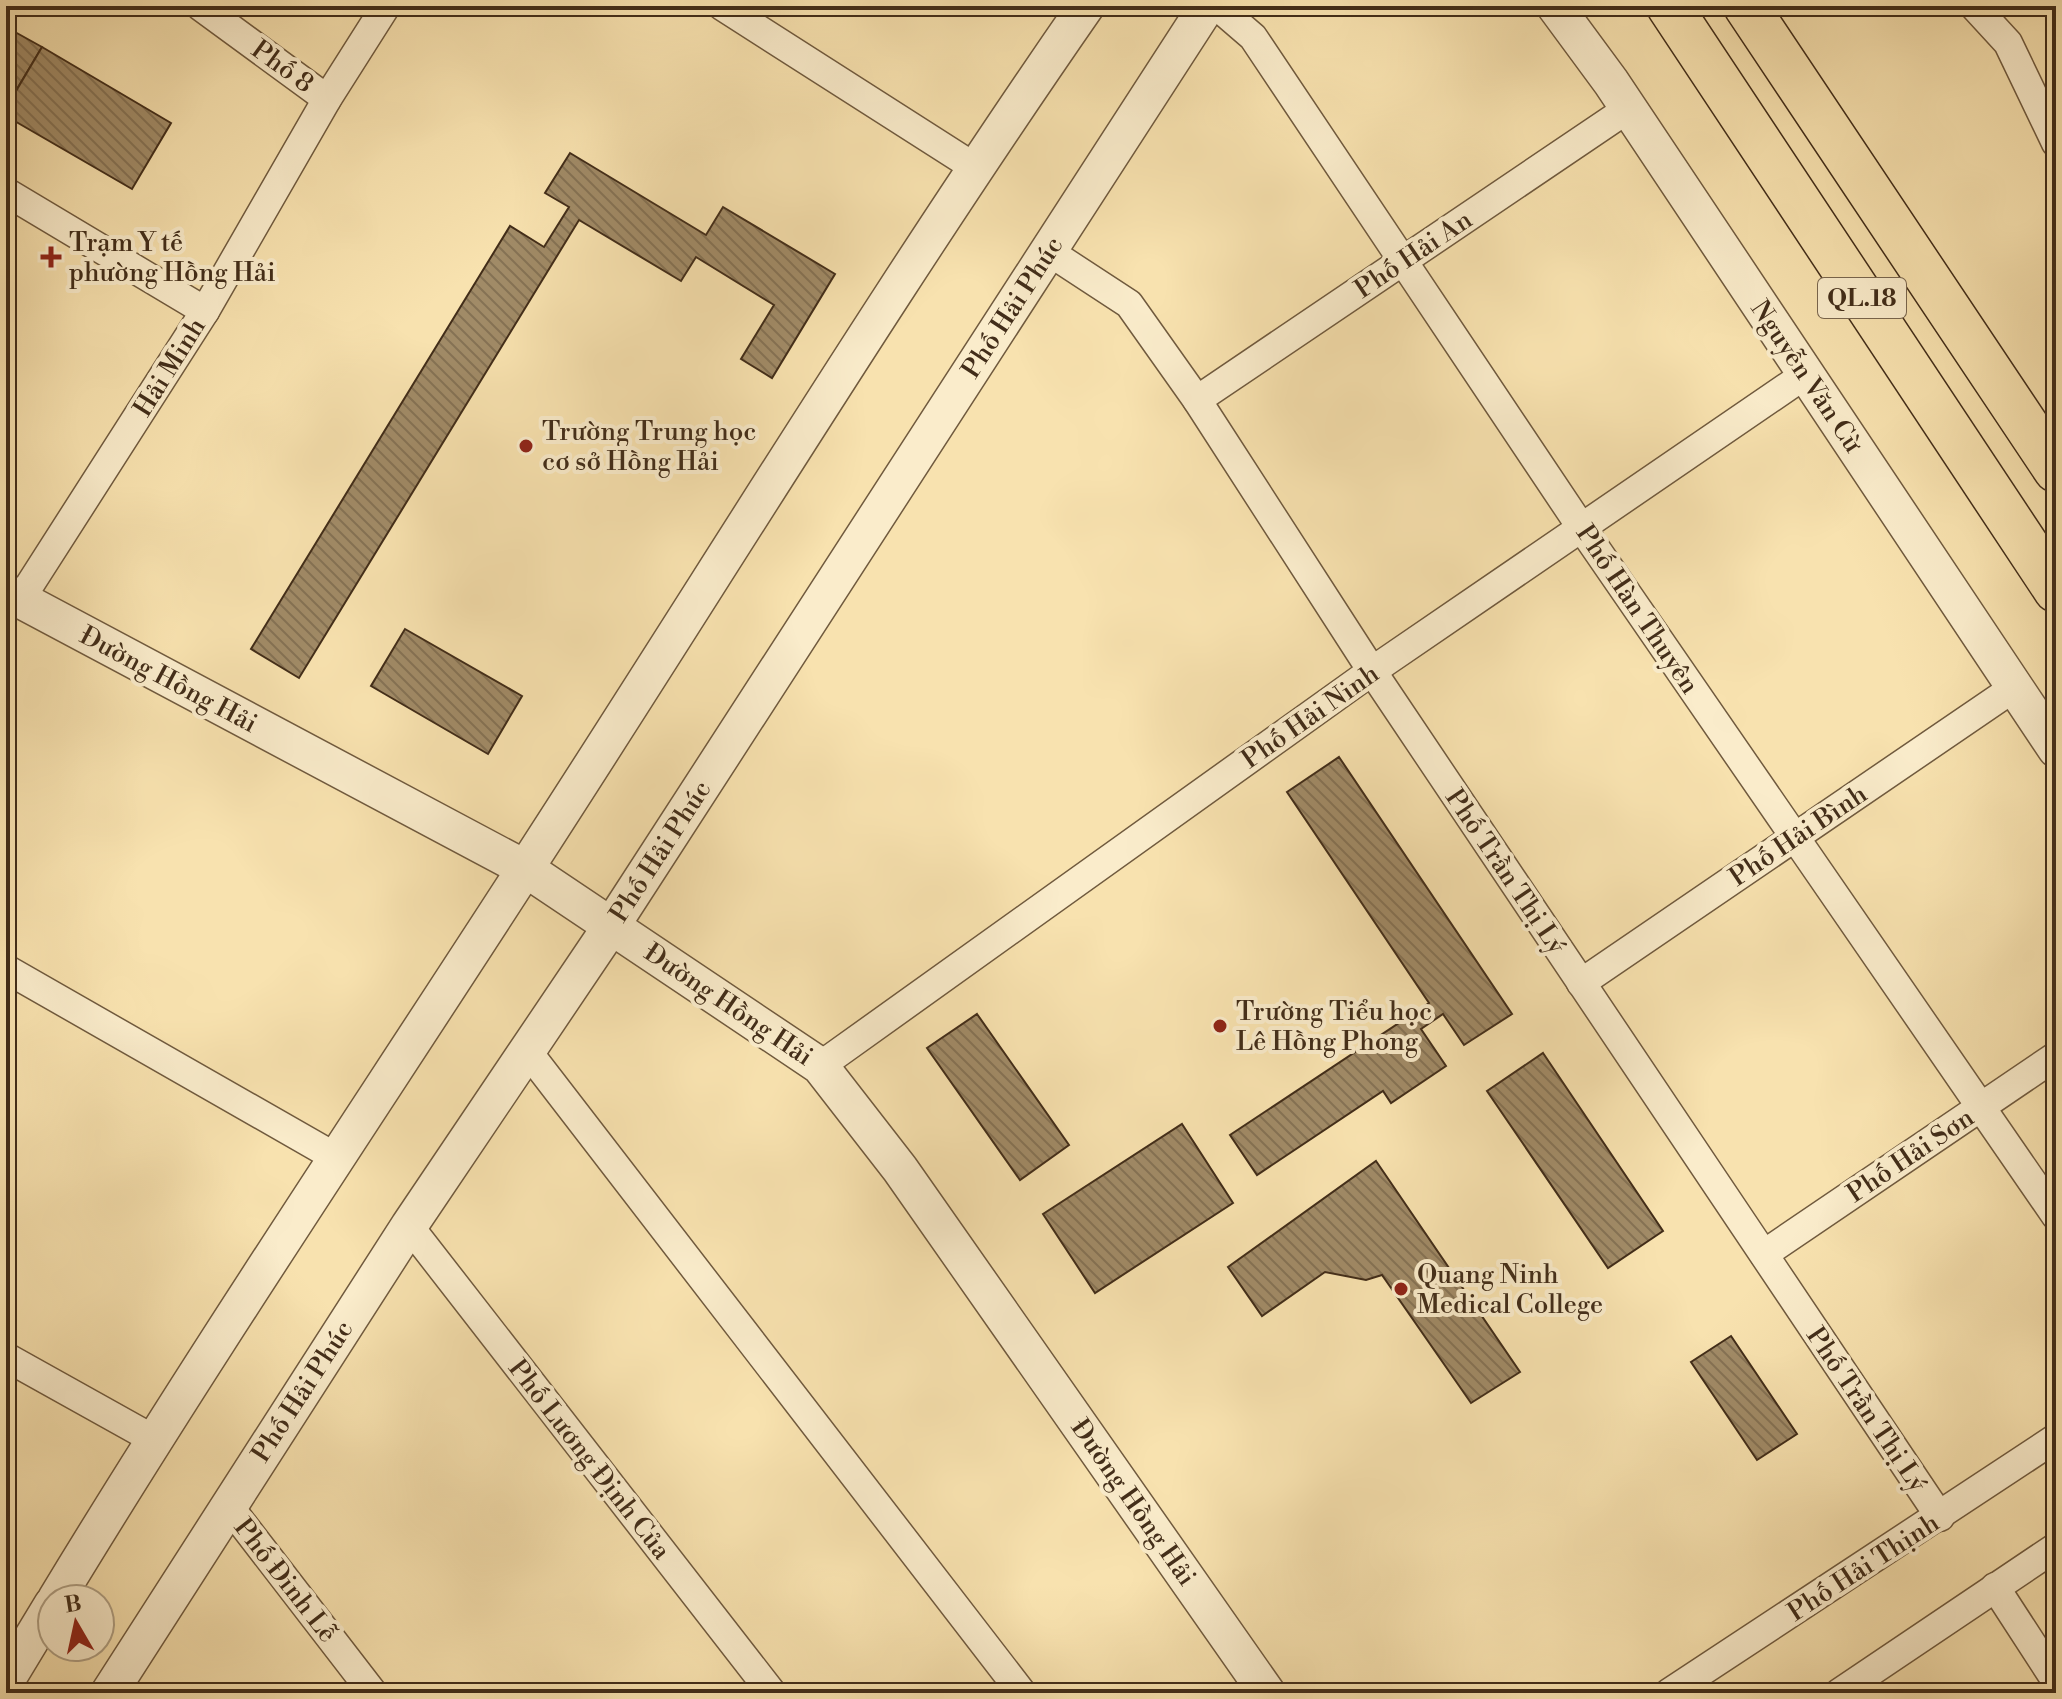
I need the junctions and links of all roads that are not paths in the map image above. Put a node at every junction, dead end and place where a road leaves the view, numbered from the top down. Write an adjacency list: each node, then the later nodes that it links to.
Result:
1 (200, 6): 11 (street, Phố 8)
2 (386, 6): 11 (street, Hải Minh)
3 (722, 6): 14 (street)
4 (1086, 6): 14 (street)
5 (1207, 6): 16 (street, Phố Hải Phúc)
6 (1217, 6): 17 (street, Phố Hàn Thuyên)
7 (1555, 6): 12 (street, Nguyễn Văn Cừ)
8 (1669, 6): 23 (main road, QL.18)
9 (1746, 6): 21 (main road, QL.18)
10 (1974, 6): 13 (street)
11 (327, 99): 18 (street, Hải Minh)
12 (1629, 108): 17 (street, Phố Hải An); 19 (street, Nguyễn Văn Cừ)
13 (2056, 143)
14 (974, 167): 29 (street)
15 (6, 192): 18 (street)
16 (1048, 251): 20 (street, Phố Trần Thị Lý); 30 (street, Phố Hải Phúc)
17 (1402, 261): 20 (street, Phố Hải An); 22 (street, Phố Hàn Thuyên)
18 (205, 311): 24 (street, Hải Minh)
19 (1806, 374): 22 (street, Phố Hải Ninh); 26 (street, Nguyễn Văn Cừ)
20 (1197, 400): 25 (street, Phố Trần Thị Lý)
21 (2056, 470)
22 (1581, 527): 25 (street, Phố Hải Ninh); 28 (street, Phố Hàn Thuyên)
23 (2056, 590)
24 (13, 596): 29 (street, Đường Hồng Hải)
25 (1372, 671): 32 (street, Phố Trần Thị Lý); 35 (street, Phố Hải Ninh)
26 (2015, 687): 27 (street, Nguyễn Văn Cừ); 28 (street, Phố Hải Bình)
27 (2056, 749)
28 (1794, 838): 32 (street, Phố Hải Bình); 36 (street, Phố Hàn Thuyên)
29 (526, 869): 30 (street, Đường Hồng Hải); 37 (street)
30 (612, 925): 33 (street, Phố Hải Phúc); 35 (street, Đường Hồng Hải)
31 (6, 969): 37 (street)
32 (1581, 983): 40 (street, Phố Trần Thị Lý)
33 (528, 1052): 39 (street, Phố Hải Phúc); 55 (street)
34 (2056, 1056): 36 (street, Phố Hải Sơn)
35 (820, 1066): 56 (street, Đường Hồng Hải)
36 (1981, 1107): 38 (street, Phố Hàn Thuyên); 40 (street, Phố Hải Sơn)
37 (335, 1157): 43 (street)
38 (2056, 1216)
39 (409, 1226): 44 (street, Phố Hải Phúc); 54 (street, Phố Lương Định Của)
40 (1764, 1254): 45 (street, Phố Trần Thị Lý)
41 (6, 1357): 43 (street)
42 (2056, 1438): 45 (street, Phố Hải Thịnh)
43 (153, 1439): 47 (street)
44 (228, 1505): 52 (street, Phố Hải Phúc); 53 (street, Phố Đinh Lễ)
45 (1940, 1517): 57 (street, Phố Hải Thịnh)
46 (2056, 1547): 48 (street)
47 (66, 1583)
48 (1995, 1587): 51 (street); 58 (street)
49 (36, 1631): 50 (street)
50 (6, 1681)
51 (2056, 1681)
52 (109, 1693)
53 (373, 1693)
54 (772, 1693)
55 (1022, 1693)
56 (1267, 1693)
57 (1669, 1693)
58 (1839, 1693)

